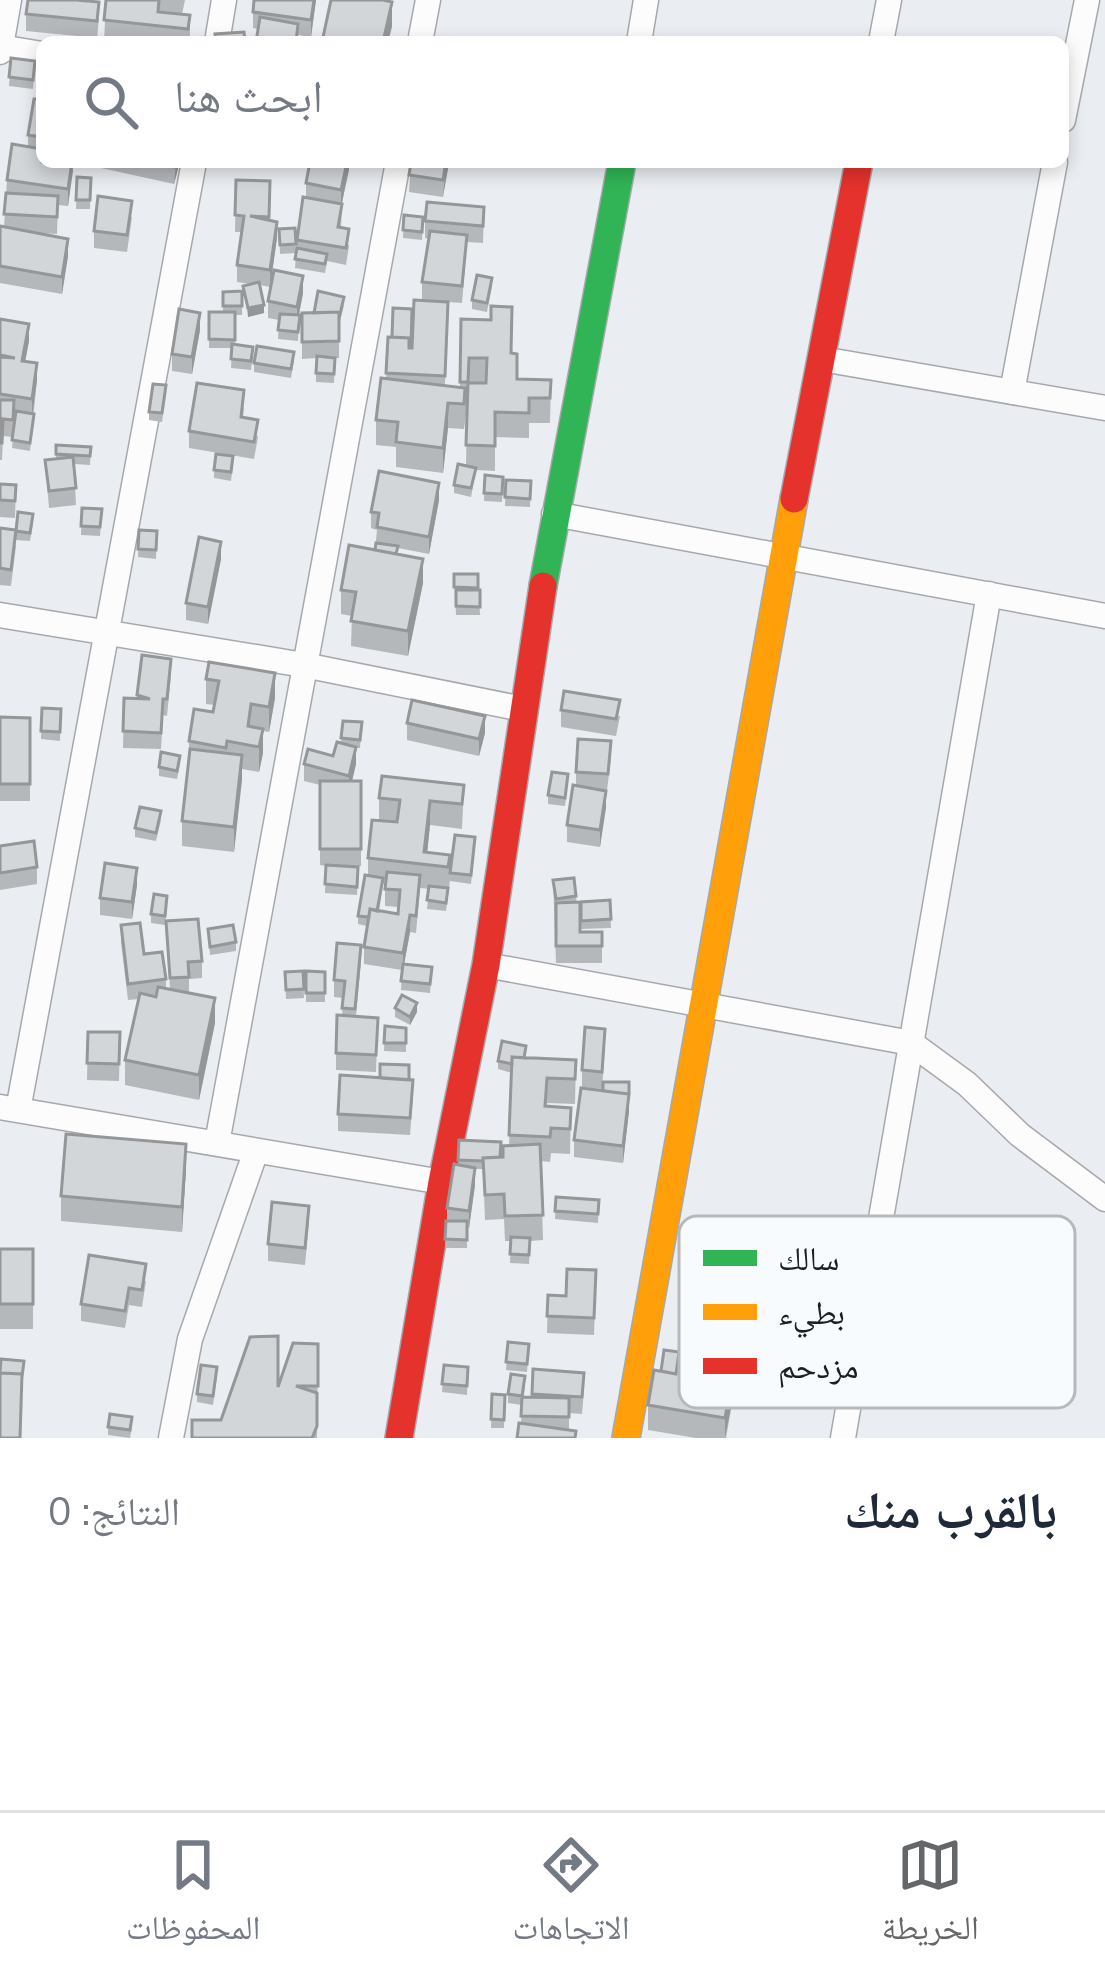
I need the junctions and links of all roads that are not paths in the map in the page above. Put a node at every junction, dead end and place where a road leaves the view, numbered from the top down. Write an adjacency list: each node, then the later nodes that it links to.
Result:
1 (9, 0): 11 (street)
2 (224, 0): 7 (street)
3 (428, 0): 8 (street)
4 (646, 0): 9 (street)
5 (889, 0): 10 (street)
6 (1087, 0): 13 (street)
7 (218, 36)
8 (421, 36)
9 (640, 36)
10 (882, 36)
11 (0, 49): 12 (street)
12 (36, 53)
13 (1069, 90)
14 (193, 168): 27 (street)
15 (397, 168): 28 (street)
16 (621, 168): 22 (street)
17 (859, 168): 19 (street)
18 (1054, 168): 20 (street)
19 (822, 359): 20 (street); 23 (street)
20 (1012, 392): 21 (street)
21 (1105, 408)
22 (554, 514): 23 (street); 29 (street)
23 (783, 559): 24 (street); 31 (street)
24 (989, 594): 26 (street); 32 (street)
25 (0, 615): 27 (street)
26 (1105, 616)
27 (107, 634): 28 (street); 33 (street)
28 (304, 665): 29 (street); 34 (street)
29 (523, 710): 30 (street)
30 (486, 965): 31 (street); 36 (street)
31 (706, 1006): 32 (street); 42 (street)
32 (911, 1043): 37 (street); 38 (street)
33 (9, 1108): 34 (street)
34 (217, 1143): 35 (street)
35 (256, 1151): 36 (street); 40 (street)
36 (442, 1182): 41 (street)
37 (1105, 1199)
38 (881, 1216)
39 (848, 1408): 43 (street)
40 (171, 1438)
41 (398, 1438)
42 (626, 1438)
43 (843, 1438)

